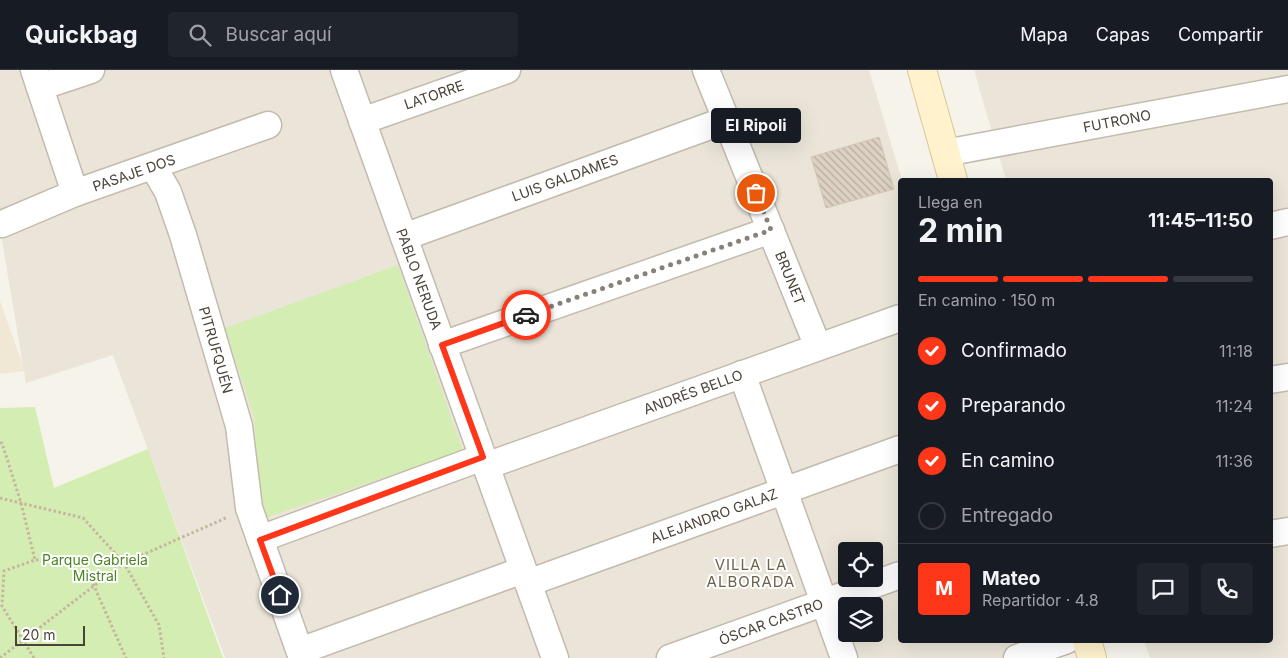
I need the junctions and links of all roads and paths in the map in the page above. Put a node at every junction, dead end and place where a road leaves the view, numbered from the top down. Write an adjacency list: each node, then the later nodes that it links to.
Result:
1 (92, 70): 6 (street)
2 (344, 70): 9 (street, PABLO NERUDA)
3 (507, 70): 9 (street, LATORRE)
4 (706, 70): 8 (street, BRUNET)
5 (922, 70): 11 (street)
6 (37, 79): 14 (street)
7 (1288, 89): 11 (street, FUTRONO)
8 (726, 120): 18 (street, BRUNET); 19 (street, LUIS GALDAMES)
9 (362, 121): 19 (street, PABLO NERUDA)
10 (268, 125): 12 (street, PASAJE DOS)
11 (945, 153): 13 (street)
12 (153, 166): 14 (street, PASAJE DOS); 32 (street, PITRUFQUÉN)
13 (952, 178)
14 (75, 193): 16 (street, PASAJE DOS)
15 (1288, 222): 17 (street)
16 (2, 224)
17 (1273, 225)
18 (771, 230): 21 (street); 22 (street, BRUNET)
19 (404, 237): 21 (street, PABLO NERUDA)
20 (898, 319): 22 (street, ANDRÉS BELLO)
21 (442, 345): 28 (street, PABLO NERUDA)
22 (818, 347): 23 (street, ANDRÉS BELLO)
23 (742, 374): 28 (street, ANDRÉS BELLO); 29 (street)
24 (1288, 377): 25 (street)
25 (1273, 380)
26 (0, 443): 31 (path)
27 (898, 450): 29 (street, ALEJANDRO GALAZ)
28 (484, 462): 35 (street, ANDRÉS BELLO); 38 (street, PABLO NERUDA)
29 (784, 491): 38 (street, ALEJANDRO GALAZ); 41 (street)
30 (0, 498): 31 (path)
31 (22, 503): 36 (path); 37 (path)
32 (249, 508): 35 (street, PITRUFQUÉN); 37 (path)
33 (1288, 531): 34 (street)
34 (1273, 534)
35 (260, 540): 45 (street, PITRUFQUÉN)
36 (35, 560): 40 (path); 42 (path)
37 (124, 563): 40 (path); 49 (path)
38 (526, 576): 45 (street, ALEJANDRO GALAZ); 50 (street, PABLO NERUDA)
39 (898, 576): 41 (street, ÓSCAR CASTRO)
40 (94, 586): 42 (path); 48 (path)
41 (824, 603): 51 (street, ÓSCAR CASTRO); 52 (street)
42 (23, 641): 46 (path); 47 (path)
43 (1059, 643): 53 (street)
44 (1088, 643): 54 (street)
45 (301, 655)
46 (0, 658)
47 (34, 658)
48 (126, 658)
49 (164, 658)
50 (555, 658)
51 (670, 658)
52 (844, 658)
53 (1017, 658)
54 (1092, 658)

